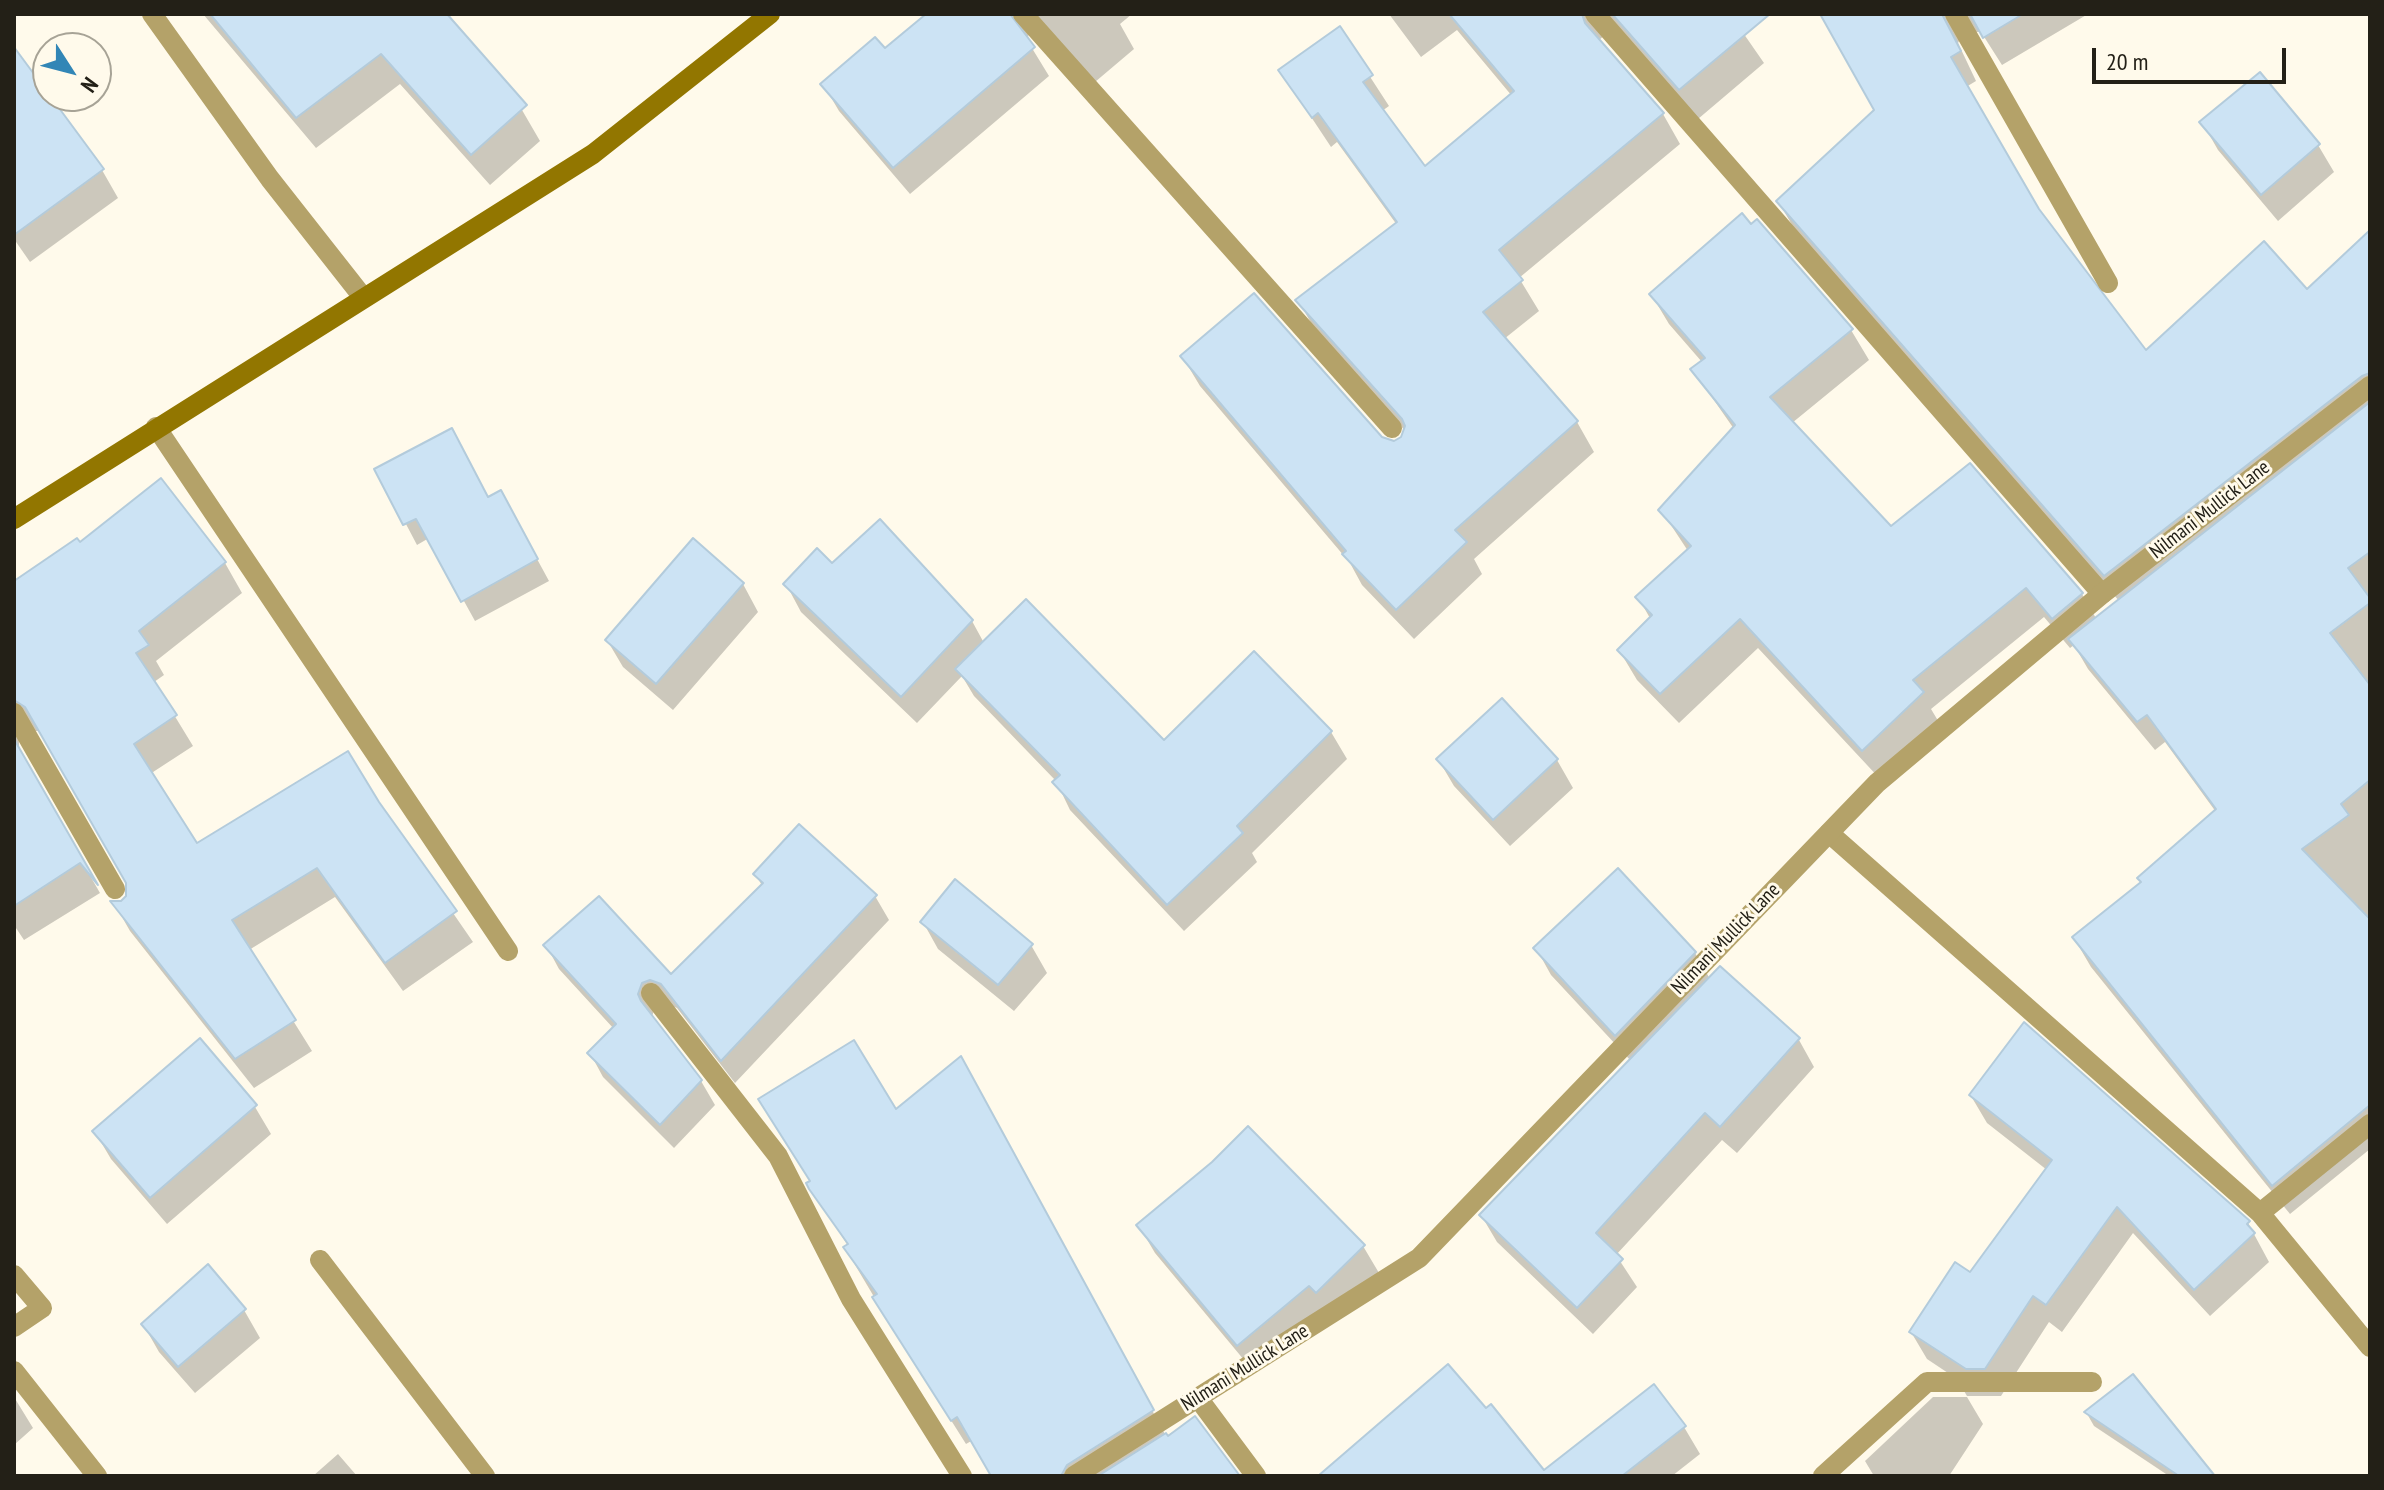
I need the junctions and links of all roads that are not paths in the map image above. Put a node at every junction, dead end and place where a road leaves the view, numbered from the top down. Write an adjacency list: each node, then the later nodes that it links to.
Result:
1 (152, 14): 7 (street)
2 (770, 14): 7 (main road)
3 (1023, 14): 10 (street)
4 (1595, 14): 12 (street)
5 (1955, 14): 6 (street)
6 (2108, 283)
7 (362, 296): 9 (main road)
8 (2370, 386): 12 (street, Nilmani Mullick Lane)
9 (156, 427): 11 (main road); 16 (street)
10 (1392, 428)
11 (14, 519)
12 (2102, 594): 14 (street, Nilmani Mullick Lane)
13 (14, 713): 15 (street)
14 (1829, 833): 19 (street); 26 (street, Nilmani Mullick Lane)
15 (115, 889)
16 (508, 951)
17 (651, 993): 29 (street)
18 (2370, 1124): 19 (street)
19 (2260, 1213): 23 (street)
20 (320, 1260): 28 (street)
21 (14, 1275): 22 (street)
22 (14, 1327)
23 (2370, 1347)
24 (14, 1371): 27 (street)
25 (2092, 1382): 32 (street)
26 (1198, 1398): 30 (street, Nilmani Mullick Lane); 31 (street)
27 (97, 1476)
28 (485, 1476)
29 (962, 1476)
30 (1074, 1476)
31 (1256, 1476)
32 (1823, 1476)

